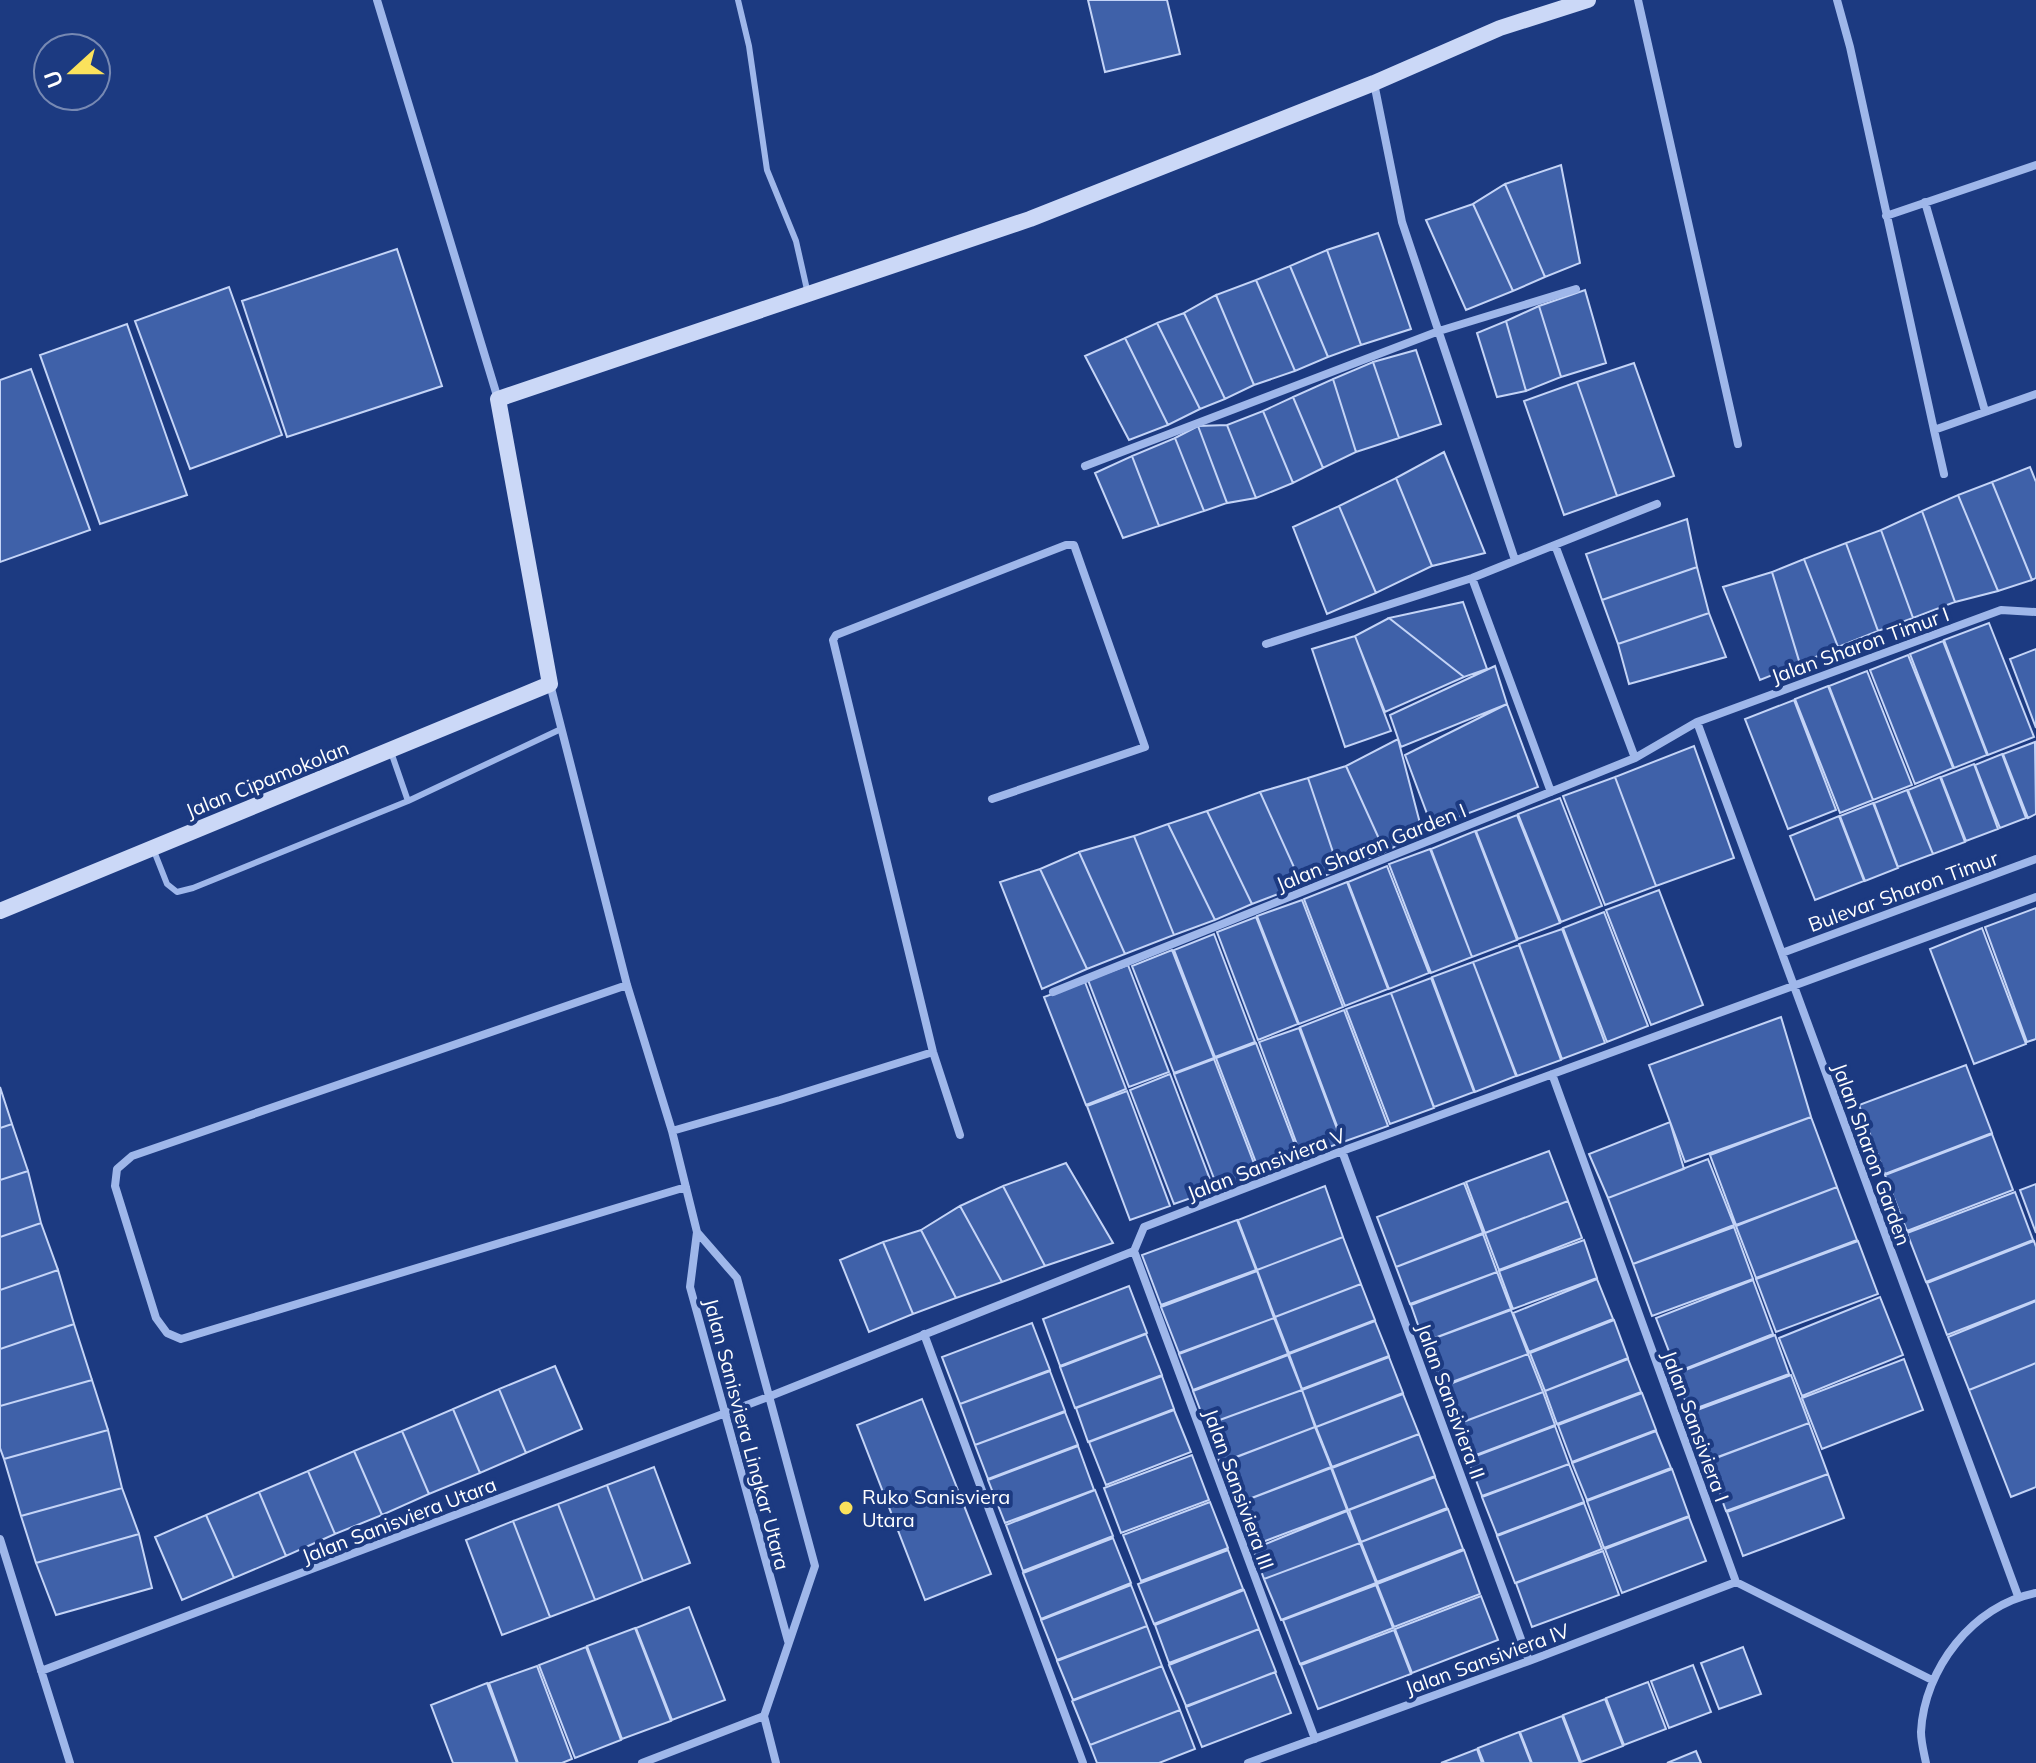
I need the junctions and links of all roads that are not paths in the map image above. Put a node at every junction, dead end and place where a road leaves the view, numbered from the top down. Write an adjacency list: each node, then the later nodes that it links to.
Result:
1 (377, 0): 14 (street)
2 (738, 0): 11 (lane)
3 (1588, 0): 6 (street)
4 (1638, 0): 17 (street)
5 (1837, 0): 9 (street)
6 (1374, 83): 11 (street); 12 (street)
7 (2036, 165): 8 (street)
8 (1925, 202): 9 (street); 15 (street)
9 (1886, 216): 16 (street)
10 (1576, 289): 12 (street)
11 (808, 294): 14 (street)
12 (1439, 331): 18 (street); 22 (street)
13 (2036, 394): 15 (street)
14 (498, 399): 26 (street)
15 (1985, 411): 16 (street)
16 (1934, 430): 19 (street)
17 (1738, 444)
18 (1085, 466)
19 (1944, 474)
20 (1657, 504): 21 (street)
21 (1555, 545): 22 (street); 30 (street)
22 (1515, 560): 23 (street)
23 (1472, 578): 25 (street); 31 (street)
24 (2036, 612): 27 (street, Jalan Sharon Timur I)
25 (1266, 644)
26 (550, 684): 28 (street, Jalan Sanisviera Lingkar Utara); 29 (street, Jalan Cipamokolan)
27 (1697, 722): 30 (street, Jalan Sharon Garden I); 38 (street, Jalan Sharon Garden)
28 (561, 729): 33 (lane); 39 (street, Jalan Sanisviera Lingkar Utara)
29 (391, 750): 33 (lane); 34 (street, Jalan Cipamokolan)
30 (1635, 758): 31 (street, Jalan Sharon Garden I)
31 (1551, 792): 41 (street, Jalan Sharon Garden I)
32 (992, 799): 42 (street)
33 (408, 801): 34 (lane)
34 (153, 848): 37 (street, Jalan Cipamokolan)
35 (2036, 859): 38 (street, Bulevar Sharon Timur)
36 (2036, 897): 40 (street)
37 (0, 911)
38 (1782, 953): 40 (street, Jalan Sharon Garden)
39 (627, 985): 44 (street, Jalan Sanisviera Lingkar Utara); 47 (street)
40 (1794, 986): 43 (street, Jalan Sansiviera V); 56 (street, Jalan Sharon Garden)
41 (1053, 992)
42 (933, 1052): 44 (street); 45 (street)
43 (1552, 1074): 46 (street, Jalan Sansiviera V); 54 (street, Jalan Sansiviera I)
44 (672, 1131): 47 (street, Jalan Sanisviera Lingkar Utara)
45 (960, 1135)
46 (1342, 1151): 49 (street, Jalan Sansiviera V); 58 (street, Jalan Sansiviera II)
47 (686, 1187): 48 (street, Jalan Sanisviera Lingkar Utara)
48 (697, 1232): 51 (street, Jalan Sanisviera Lingkar Utara); 52 (street, Jalan Sanisviera Lingkar Utara)
49 (1134, 1251): 50 (street, Jalan Sansiviera V); 62 (street, Jalan Sansiviera III)
50 (924, 1334): 51 (street, Jalan Sansiviera V); 66 (street)
51 (768, 1397): 52 (street, Jalan Sanisviera Utara); 57 (street, Jalan Sanisviera Lingkar Utara)
52 (727, 1413): 57 (street, Jalan Sanisviera Lingkar Utara); 59 (street, Jalan Sanisviera Utara)
53 (0, 1539): 59 (street)
54 (1736, 1582): 58 (street, Jalan Sansiviera IV); 60 (street)
55 (2036, 1593): 56 (street)
56 (2018, 1596): 60 (street)
57 (788, 1642): 61 (street, Jalan Sanisviera Lingkar Utara)
58 (1529, 1661): 62 (street, Jalan Sansiviera IV)
59 (41, 1671): 63 (street)
60 (1932, 1680): 68 (street)
61 (764, 1716): 64 (street); 65 (street)
62 (1315, 1739): 67 (street, Jalan Sansiviera IV)
63 (70, 1763)
64 (642, 1763)
65 (776, 1763)
66 (1083, 1763)
67 (1248, 1763)
68 (1926, 1763)

